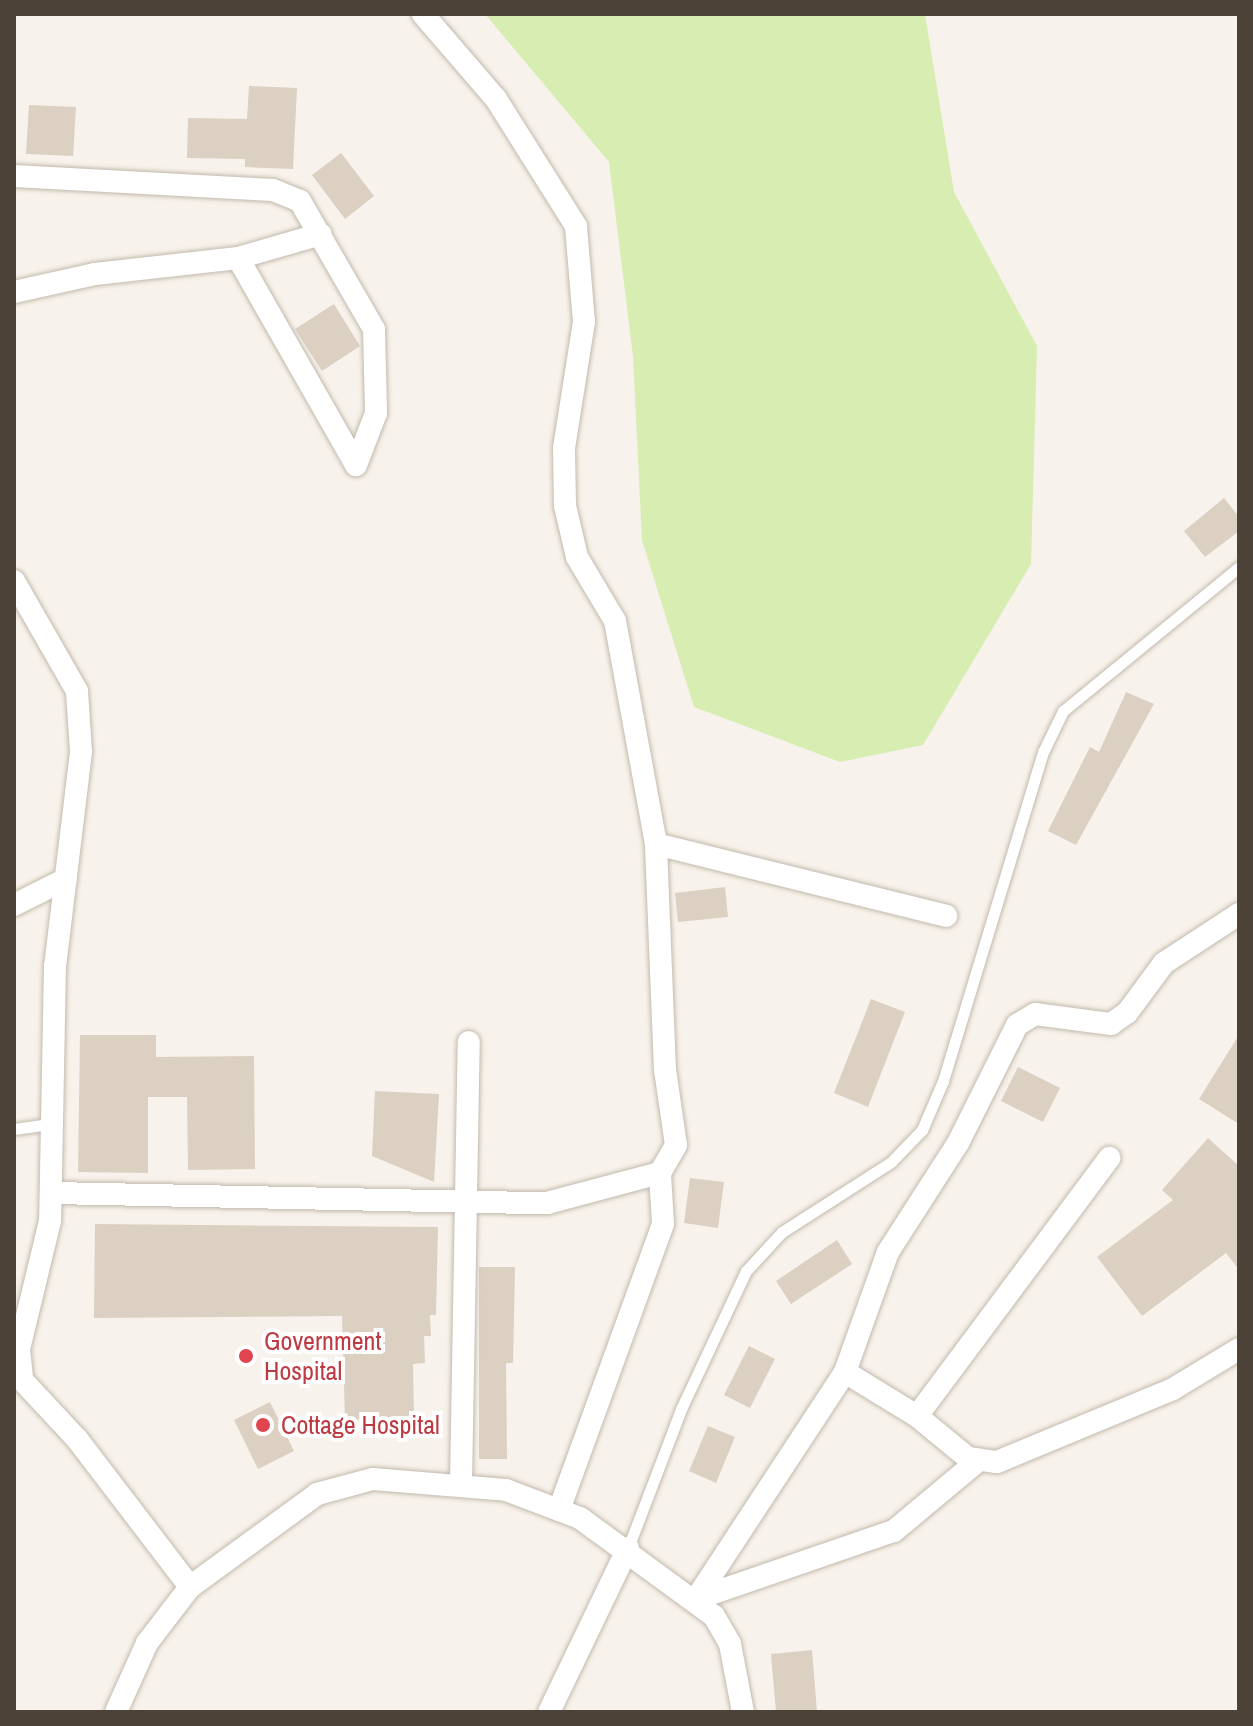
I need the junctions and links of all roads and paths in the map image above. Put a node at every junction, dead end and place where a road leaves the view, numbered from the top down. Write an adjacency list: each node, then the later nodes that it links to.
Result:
1 (423, 14): 8 (street)
2 (14, 176): 3 (street)
3 (321, 234): 4 (street); 4 (street)
4 (238, 258): 5 (street)
5 (14, 292)
6 (1239, 567): 27 (lane)
7 (14, 581): 9 (street)
8 (656, 844): 12 (street); 17 (street)
9 (66, 879): 10 (street); 14 (street)
10 (14, 905)
11 (1239, 914): 21 (street)
12 (946, 916)
13 (469, 1042): 19 (street)
14 (50, 1124): 15 (lane); 18 (street)
15 (14, 1129)
16 (1109, 1158): 23 (street)
17 (660, 1173): 19 (street); 26 (street)
18 (53, 1193): 19 (street); 22 (street)
19 (466, 1201): 25 (street)
20 (1239, 1349): 24 (street)
21 (845, 1372): 23 (street); 29 (street)
22 (18, 1380): 28 (street)
23 (917, 1416): 24 (street)
24 (979, 1460): 29 (street)
25 (461, 1484): 26 (street); 28 (street)
26 (559, 1510): 27 (street)
27 (628, 1548): 29 (street); 31 (street)
28 (190, 1587): 30 (street)
29 (696, 1599): 32 (street)
30 (116, 1712)
31 (549, 1712)
32 (743, 1712)

